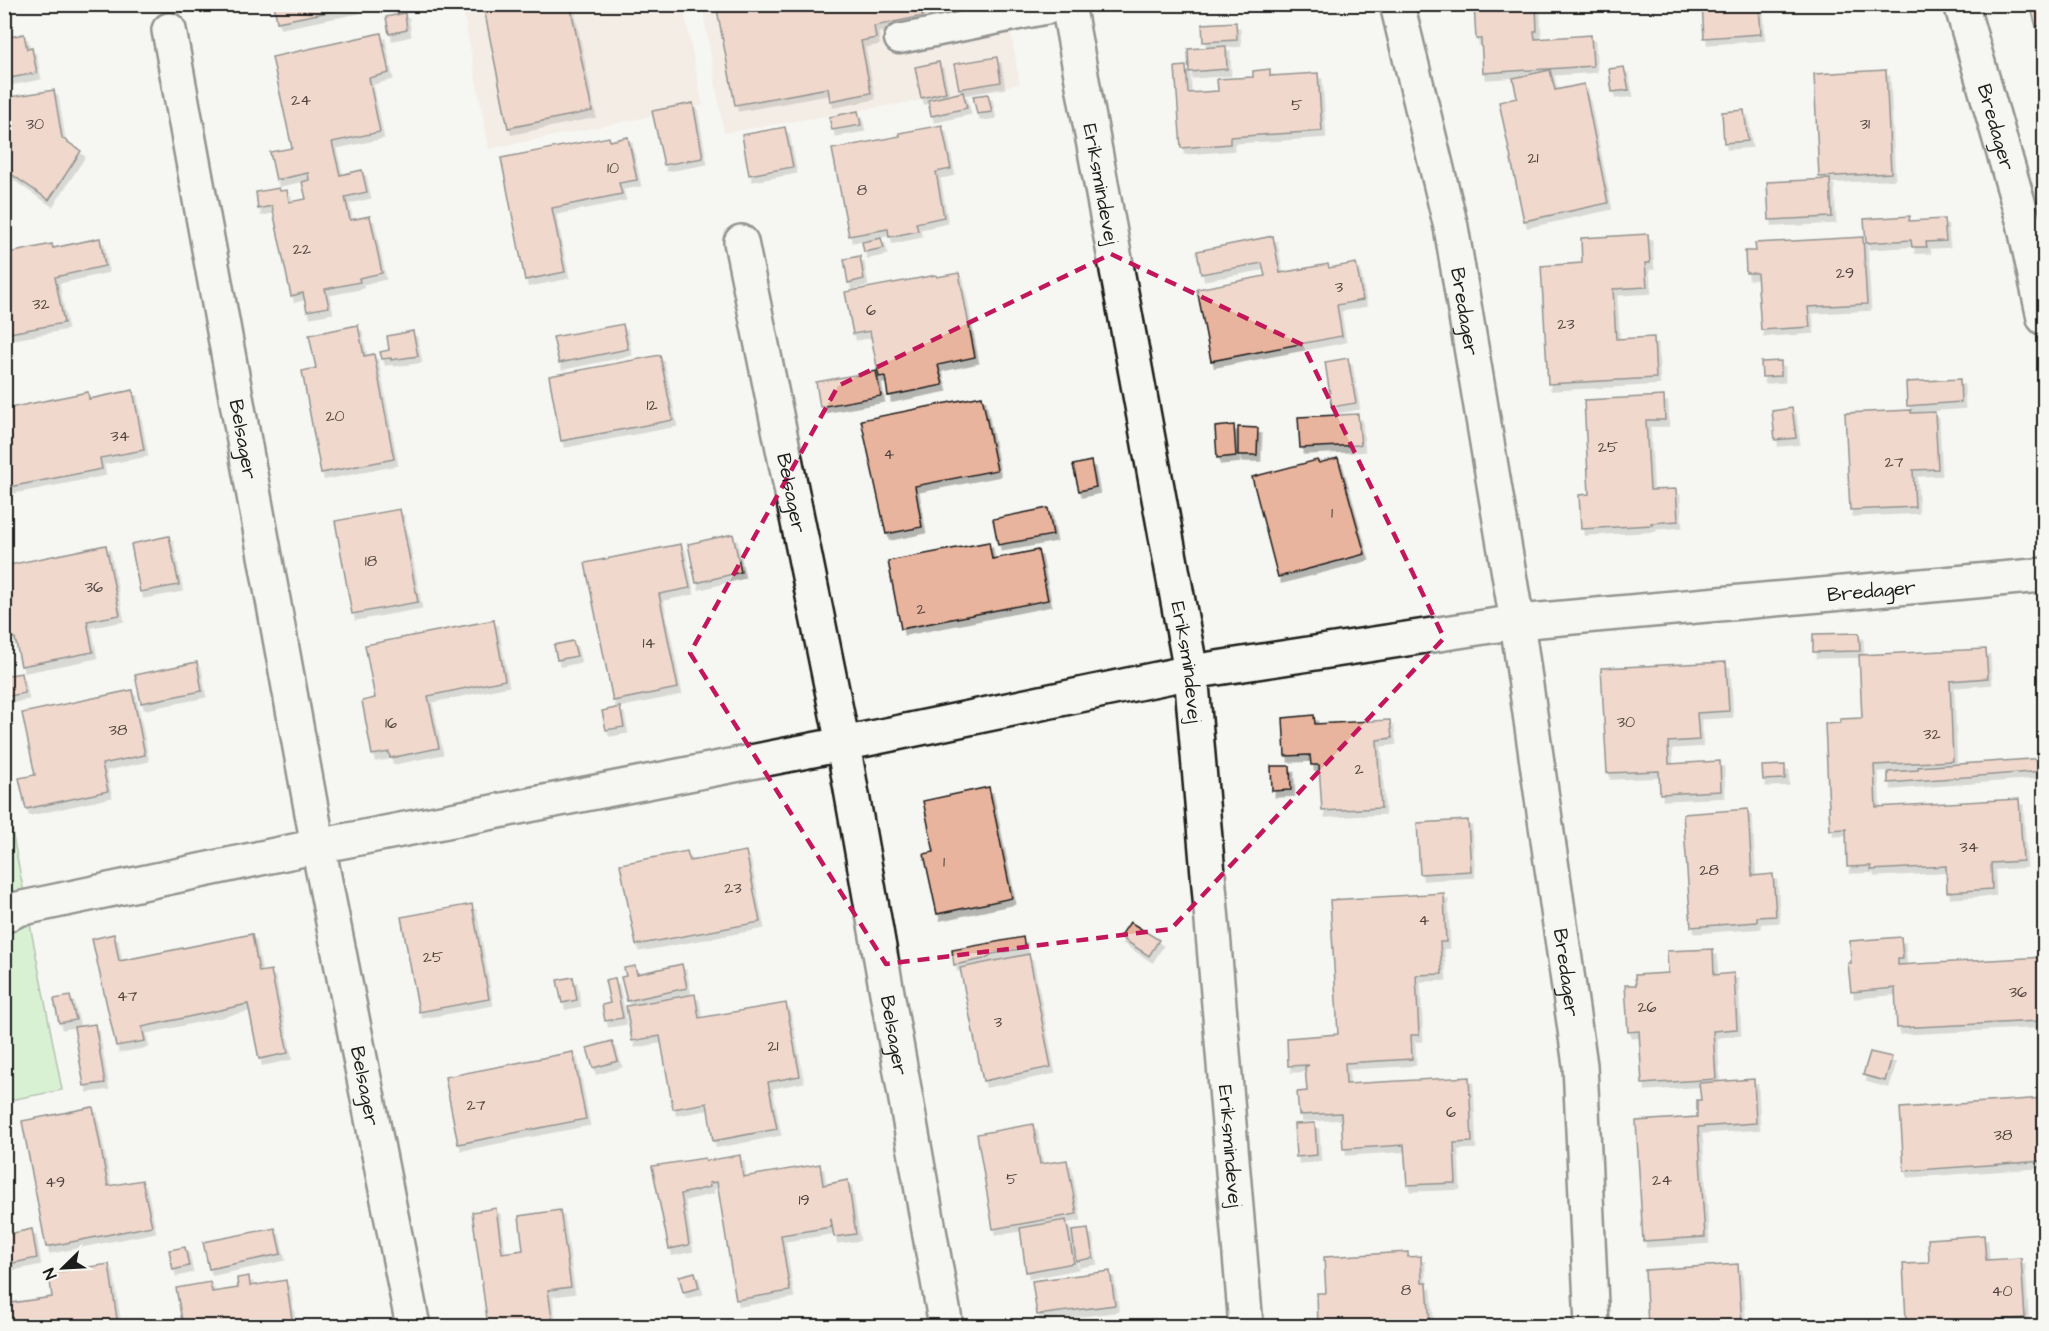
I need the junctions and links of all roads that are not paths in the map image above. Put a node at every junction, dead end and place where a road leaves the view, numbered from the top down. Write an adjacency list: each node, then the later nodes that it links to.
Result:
1 (1397, 4): 9 (street, Bredager)
2 (1961, 4): 7 (street, Bredager)
3 (1069, 5): 5 (lane); 10 (street, Eriksmindevej)
4 (169, 30): 12 (street, Belsager)
5 (899, 39)
6 (741, 242): 11 (street, Belsager)
7 (2044, 318)
8 (2044, 575): 9 (street, Bredager)
9 (1517, 622): 10 (street, Bredager); 17 (street, Bredager)
10 (1191, 672): 11 (street); 16 (street, Eriksmindevej)
11 (843, 744): 12 (street); 15 (street, Belsager)
12 (318, 846): 13 (street); 14 (street, Belsager)
13 (4, 916)
14 (413, 1326)
15 (946, 1326)
16 (1246, 1326)
17 (1592, 1326)

